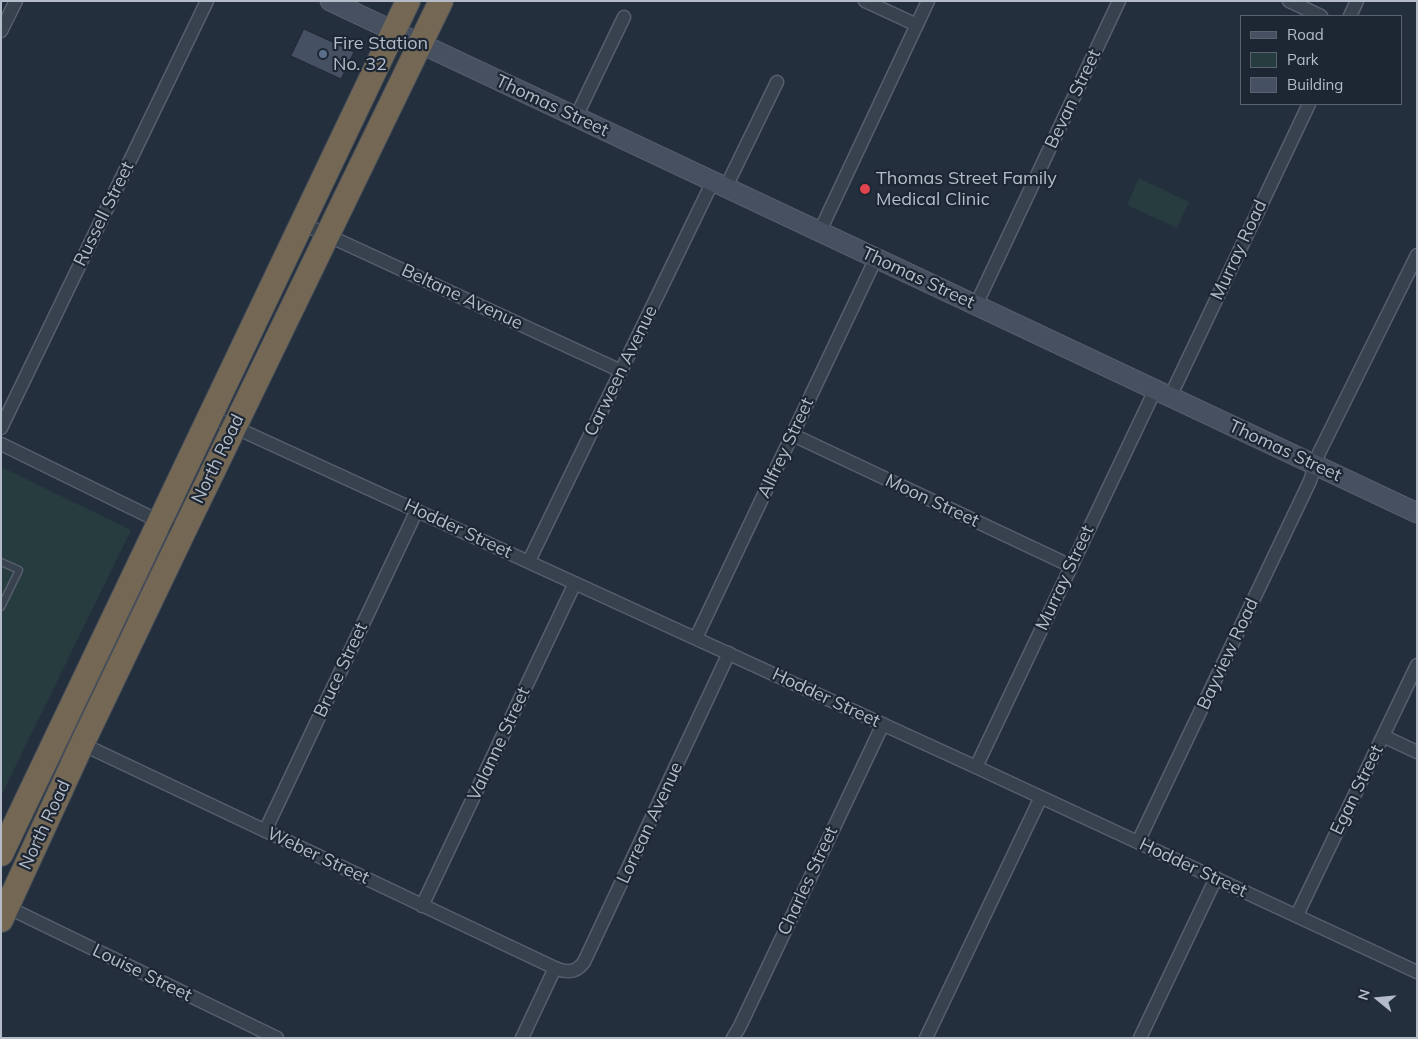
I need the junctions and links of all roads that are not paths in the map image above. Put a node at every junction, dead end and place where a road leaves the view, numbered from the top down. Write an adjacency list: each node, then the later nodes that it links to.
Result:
1 (16, 1): 15 (street)
2 (208, 1): 34 (street, Russell Street)
3 (330, 1): 16 (street, Thomas Street)
4 (408, 1): 16 (highway, North Road)
5 (441, 1): 17 (highway, North Road)
6 (865, 1): 14 (street)
7 (928, 1): 14 (street)
8 (1119, 1): 29 (street, Bevan Street)
9 (1289, 1): 11 (street)
10 (1357, 1): 12 (street)
11 (1319, 15)
12 (1350, 15)
13 (624, 17): 20 (street)
14 (917, 25): 25 (street)
15 (1, 31)
16 (393, 32): 17 (street, Thomas Street); 21 (highway, North Road)
17 (420, 44): 20 (street, Thomas Street); 22 (highway, North Road)
18 (777, 82): 23 (street, Carween Avenue)
19 (1308, 105): 31 (street, Murray Road)
20 (576, 117): 23 (street, Thomas Street)
21 (345, 134): 22 (highway); 24 (highway, North Road)
22 (369, 147): 26 (highway, North Road)
23 (720, 184): 25 (street, Thomas Street); 30 (street, Carween Avenue)
24 (303, 224): 26 (street, Beltane Avenue); 32 (highway, North Road)
25 (820, 232): 28 (street, Thomas Street)
26 (328, 235): 30 (street, Beltane Avenue); 33 (highway, North Road)
27 (1417, 254): 37 (street, Bayview Road)
28 (876, 258): 29 (street, Thomas Street); 35 (street, Allfrey Street)
29 (976, 305): 31 (street, Thomas Street)
30 (621, 371): 43 (street, Carween Avenue)
31 (1162, 393): 37 (street, Thomas Street); 44 (street, Murray Street)
32 (210, 416): 33 (street, Hodder Street); 40 (highway, North Road)
33 (234, 426): 38 (street, Hodder Street); 41 (highway, North Road)
34 (1, 428)
35 (793, 435): 44 (street, Moon Street); 47 (street, Allfrey Street)
36 (1, 444): 40 (street)
37 (1316, 465): 39 (street, Thomas Street); 57 (street, Bayview Road)
38 (417, 510): 43 (street, Hodder Street); 56 (street, Bruce Street)
39 (1417, 513)
40 (160, 521): 41 (street); 58 (highway, North Road)
41 (183, 533): 52 (highway, North Road)
42 (1, 562): 46 (lane)
43 (530, 562): 45 (street, Hodder Street)
44 (1071, 566): 54 (street, Murray Street)
45 (575, 583): 47 (street, Hodder Street); 60 (street, Valanne Street)
46 (1, 607)
47 (696, 638): 48 (street, Hodder Street)
48 (730, 654): 50 (street, Hodder Street); 63 (street, Lorrean Avenue)
49 (1417, 665): 51 (street, Egan Street)
50 (883, 724): 54 (street, Hodder Street); 67 (street, Charles Street)
51 (1383, 736): 53 (street); 62 (street, Egan Street)
52 (82, 744): 56 (street, Weber Street); 58 (highway, North Road)
53 (1417, 752)
54 (976, 767): 55 (street, Hodder Street)
55 (1040, 797): 57 (street, Hodder Street); 68 (street)
56 (265, 831): 60 (street, Weber Street)
57 (1138, 842): 59 (street, Hodder Street)
58 (10, 855): 61 (highway, North Road)
59 (1216, 878): 62 (street, Hodder Street); 69 (street)
60 (422, 906): 63 (street, Weber Street)
61 (4, 914): 65 (street, Louise Street)
62 (1297, 915): 64 (street, Hodder Street)
63 (555, 968): 66 (street)
64 (1417, 972)
65 (277, 1038)
66 (522, 1038)
67 (732, 1038)
68 (926, 1038)
69 (1140, 1038)

